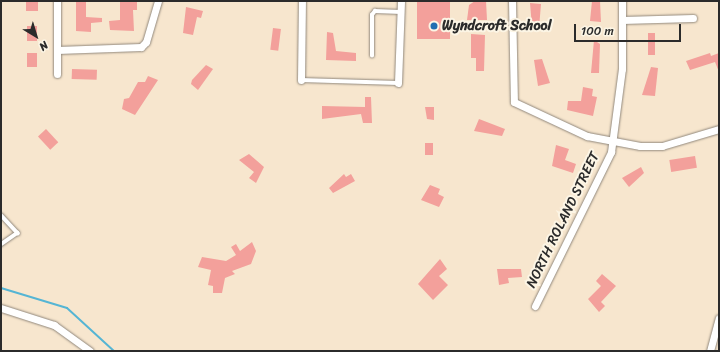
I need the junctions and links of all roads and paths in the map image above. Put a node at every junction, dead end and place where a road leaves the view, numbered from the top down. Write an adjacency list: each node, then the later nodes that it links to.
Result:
1 (57, 1): 10 (street)
2 (158, 1): 10 (street)
3 (302, 1): 13 (street)
4 (401, 1): 7 (street)
5 (512, 1): 16 (street)
6 (622, 1): 9 (street, NORTH ROLAND STREET)
7 (401, 12): 11 (lane); 14 (street)
8 (693, 18): 9 (street)
9 (622, 20): 16 (street, NORTH ROLAND STREET)
10 (57, 50): 12 (street)
11 (372, 56)
12 (57, 74)
13 (301, 80): 14 (lane)
14 (398, 82)
15 (719, 129): 16 (street)
16 (613, 141): 19 (street, NORTH ROLAND STREET)
17 (1, 215): 18 (lane)
18 (1, 245)
19 (535, 306)
20 (1, 308): 22 (street)
21 (719, 318): 23 (street)
22 (90, 351)
23 (710, 351)

